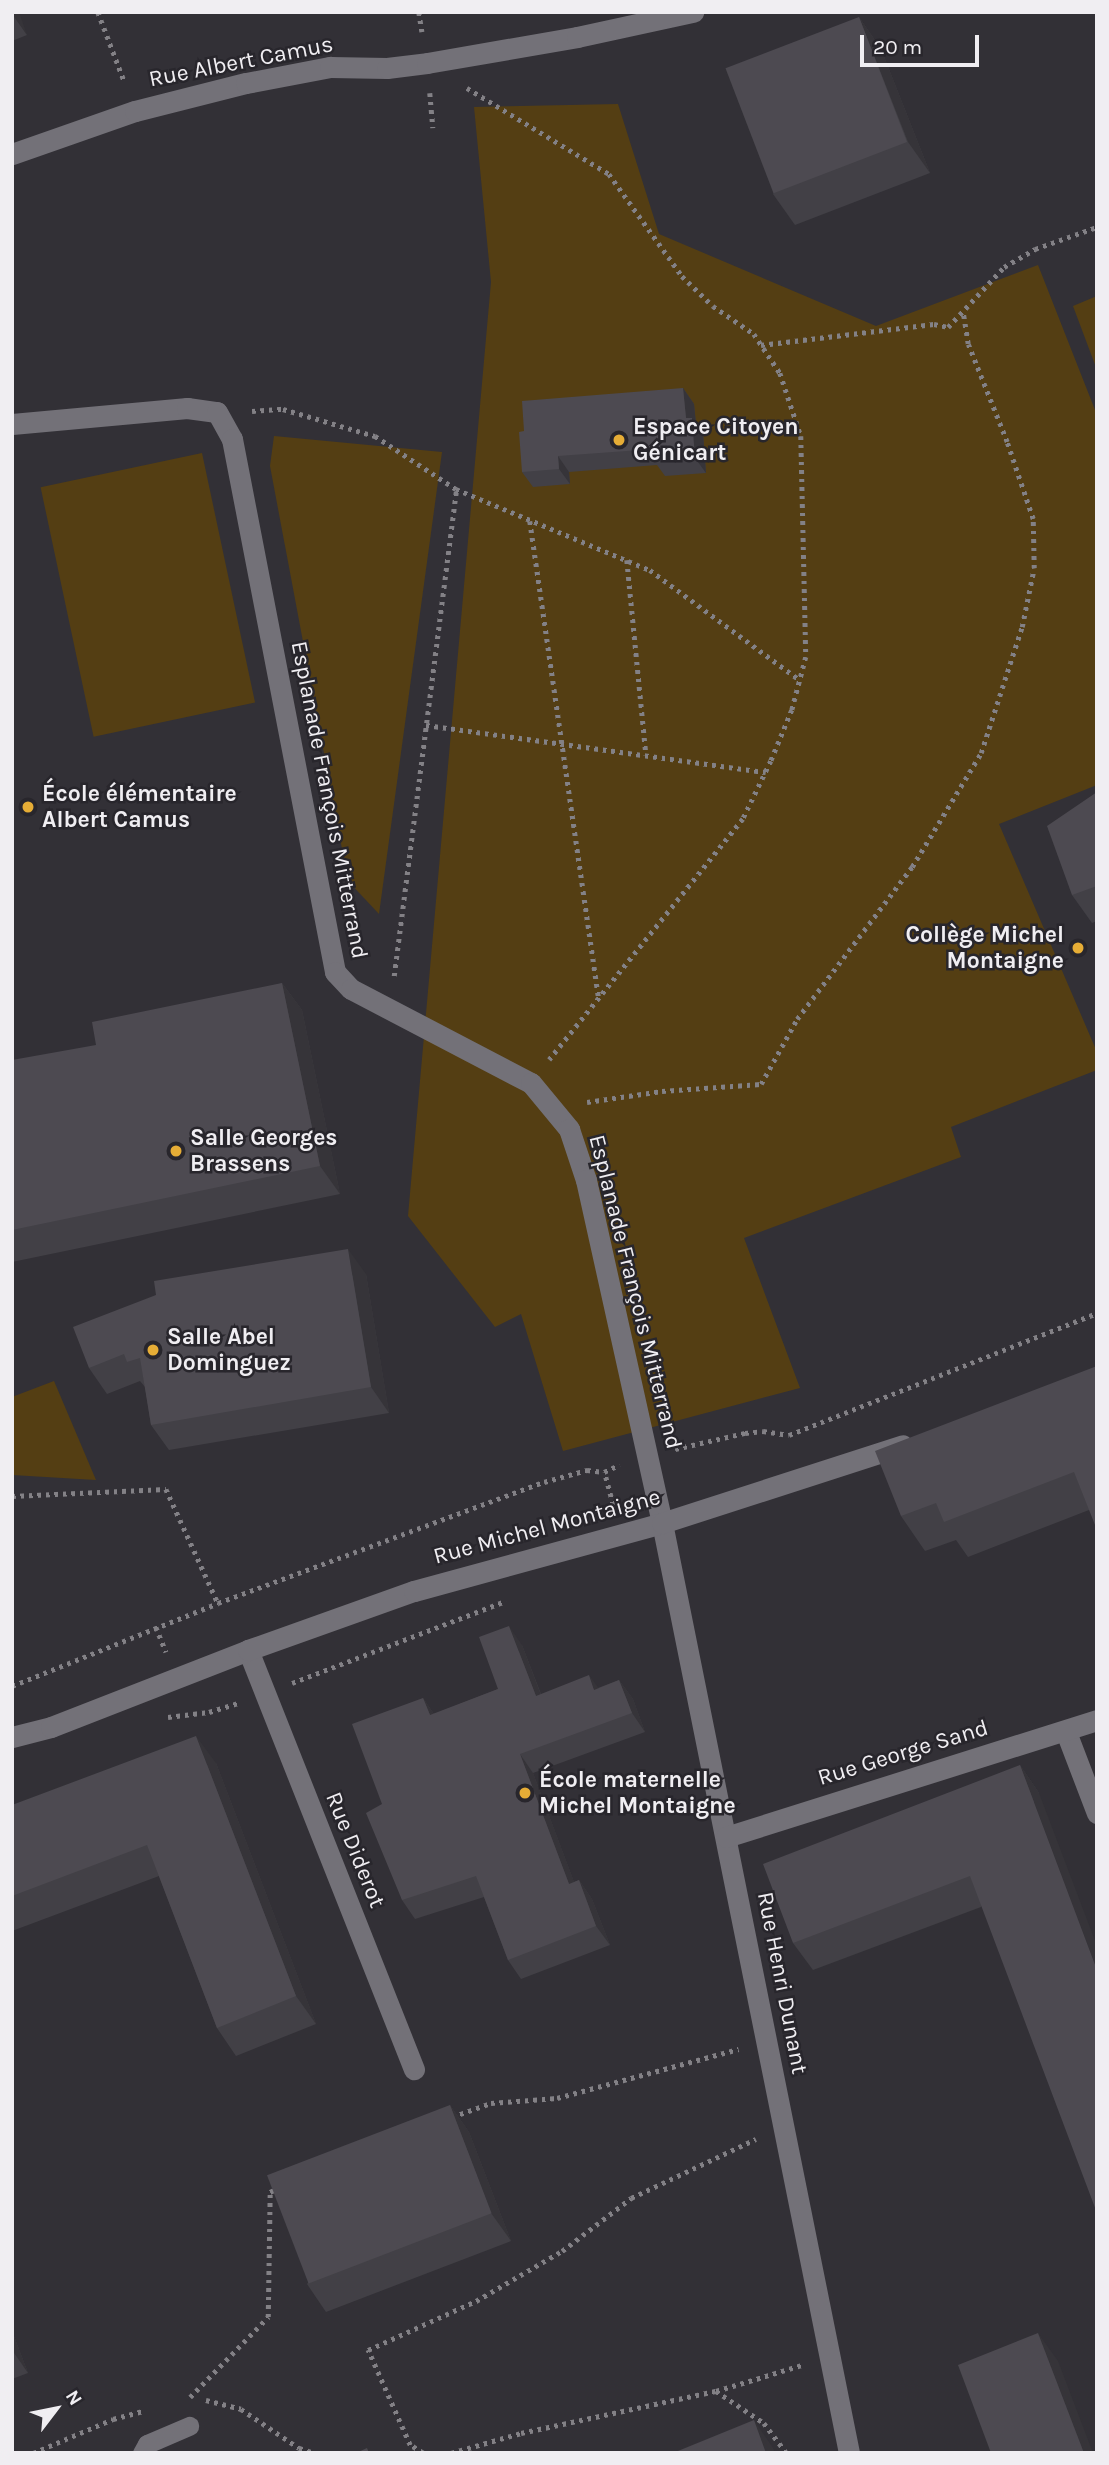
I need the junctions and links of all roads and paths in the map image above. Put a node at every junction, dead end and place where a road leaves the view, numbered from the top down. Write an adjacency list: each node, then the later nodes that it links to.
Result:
1 (98, 12): 4 (path)
2 (693, 12): 3 (street, Rue Albert Camus)
3 (427, 63): 4 (street, Rue Albert Camus); 8 (path)
4 (135, 111): 5 (street, Rue Albert Camus)
5 (12, 154)
6 (1097, 227): 7 (path)
7 (963, 311): 8 (path); 22 (path)
8 (761, 345): 14 (path)
9 (217, 412): 10 (street); 11 (path); 21 (street, Esplanade François Mitterrand)
10 (12, 424)
11 (456, 489): 12 (path); 15 (path)
12 (530, 520): 13 (path); 16 (path)
13 (627, 560): 14 (path); 17 (path)
14 (800, 680): 18 (path)
15 (426, 725): 16 (path); 19 (path)
16 (563, 744): 17 (path); 20 (path)
17 (646, 755): 18 (path)
18 (766, 772): 20 (path)
19 (397, 954)
20 (600, 998): 21 (path)
21 (531, 1083): 22 (street, Esplanade François Mitterrand)
22 (551, 1108): 25 (street, Esplanade François Mitterrand)
23 (1097, 1313): 25 (path)
24 (920, 1438): 28 (street, Rue Michel Montaigne)
25 (648, 1455): 26 (path); 28 (street, Esplanade François Mitterrand)
26 (604, 1472): 29 (path); 31 (path)
27 (12, 1496): 31 (path)
28 (662, 1523): 29 (street, Rue Michel Montaigne); 40 (street, Rue Henri Dunant)
29 (621, 1532): 32 (street, Rue Michel Montaigne)
30 (509, 1599): 34 (path)
31 (218, 1603): 33 (path)
32 (248, 1650): 34 (street, Rue Diderot); 38 (street, Rue Michel Montaigne)
33 (12, 1686)
34 (265, 1693): 36 (path); 42 (street, Rue Diderot)
35 (1097, 1720): 37 (street, Rue George Sand)
36 (158, 1721)
37 (1066, 1732): 39 (street); 40 (street, Rue George Sand)
38 (12, 1737)
39 (1097, 1813)
40 (726, 1837): 41 (street, Rue Henri Dunant)
41 (767, 2043): 43 (path); 44 (street, Rue Henri Dunant)
42 (414, 2069)
43 (443, 2120)
44 (784, 2126): 46 (street, Rue Henri Dunant); 55 (path)
45 (281, 2187): 48 (path)
46 (830, 2357): 47 (path); 58 (street, Rue Henri Dunant)
47 (716, 2391): 56 (path); 57 (path)
48 (192, 2396): 49 (path); 54 (path)
49 (179, 2400)
50 (153, 2407): 52 (path)
51 (189, 2426): 53 (lane)
52 (33, 2453)
53 (142, 2453)
54 (314, 2453)
55 (423, 2453)
56 (451, 2453)
57 (787, 2453)
58 (849, 2453)

